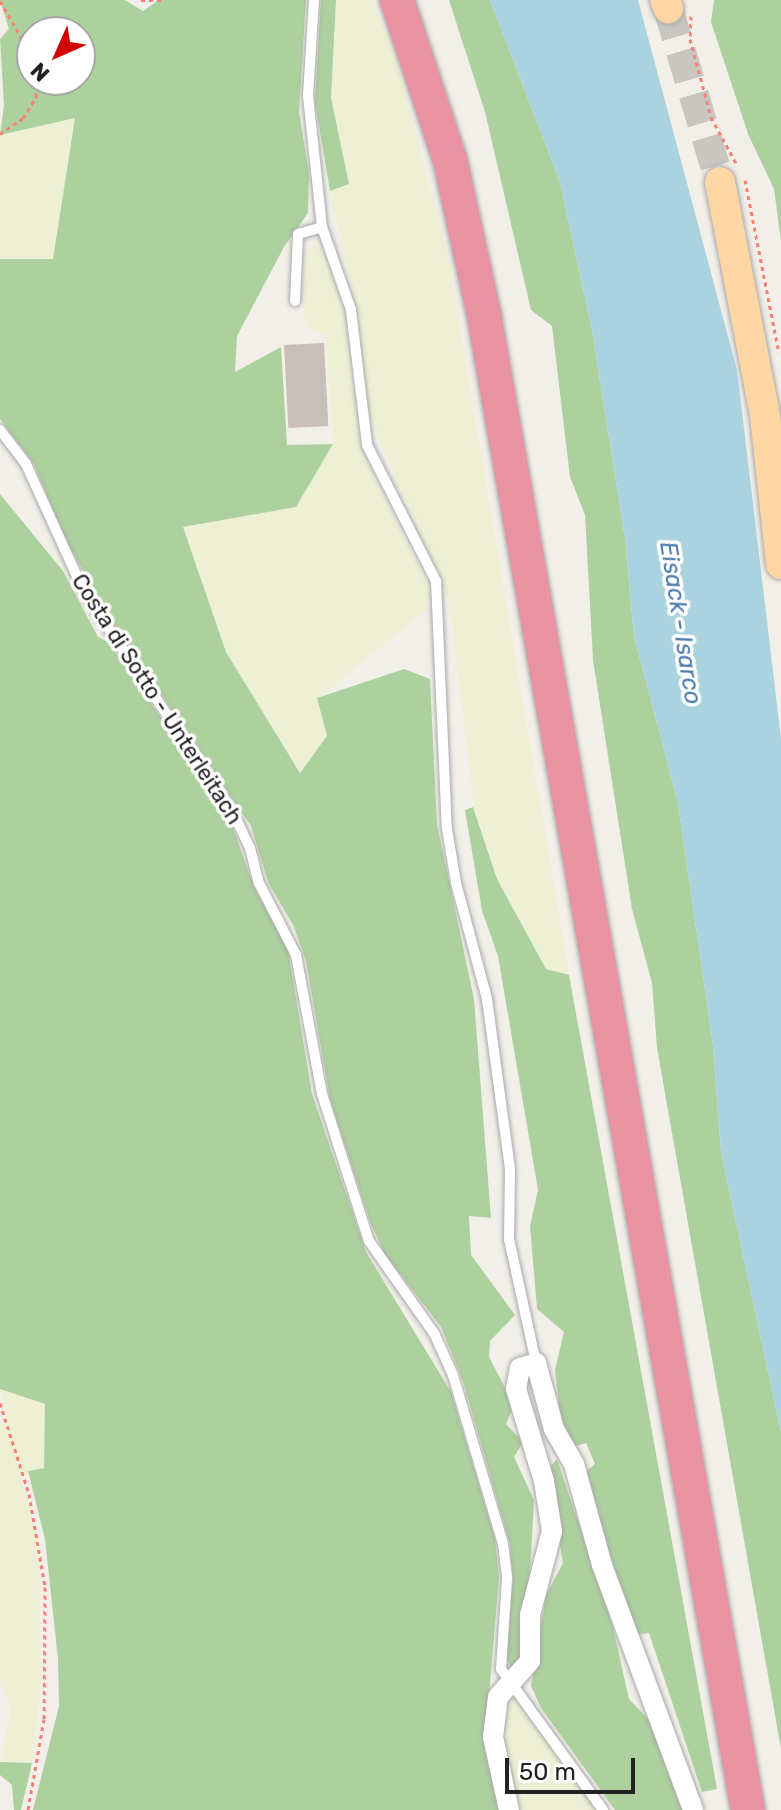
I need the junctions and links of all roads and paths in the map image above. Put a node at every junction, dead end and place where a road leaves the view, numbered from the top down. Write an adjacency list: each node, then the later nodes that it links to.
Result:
1 (141, 0): 2 (path)
2 (165, 0)
3 (314, 0): 12 (lane)
4 (397, 0): 24 (highway)
5 (421, 0): 25 (highway)
6 (0, 1): 8 (path)
7 (675, 8): 11 (path)
8 (16, 28)
9 (36, 96): 10 (path)
10 (0, 134)
11 (733, 174): 14 (path); 16 (main road)
12 (322, 227): 13 (lane); 17 (lane)
13 (295, 301)
14 (780, 365)
15 (0, 430): 19 (lane, Costa di Sotto - Unterleitach)
16 (781, 564)
17 (536, 1363): 19 (street); 23 (street)
18 (0, 1403): 20 (path)
19 (512, 1680): 21 (street); 22 (lane, Costa di Sotto - Unterleitach)
20 (28, 1810)
21 (509, 1810)
22 (603, 1810)
23 (693, 1810)
24 (748, 1810)
25 (769, 1810)

